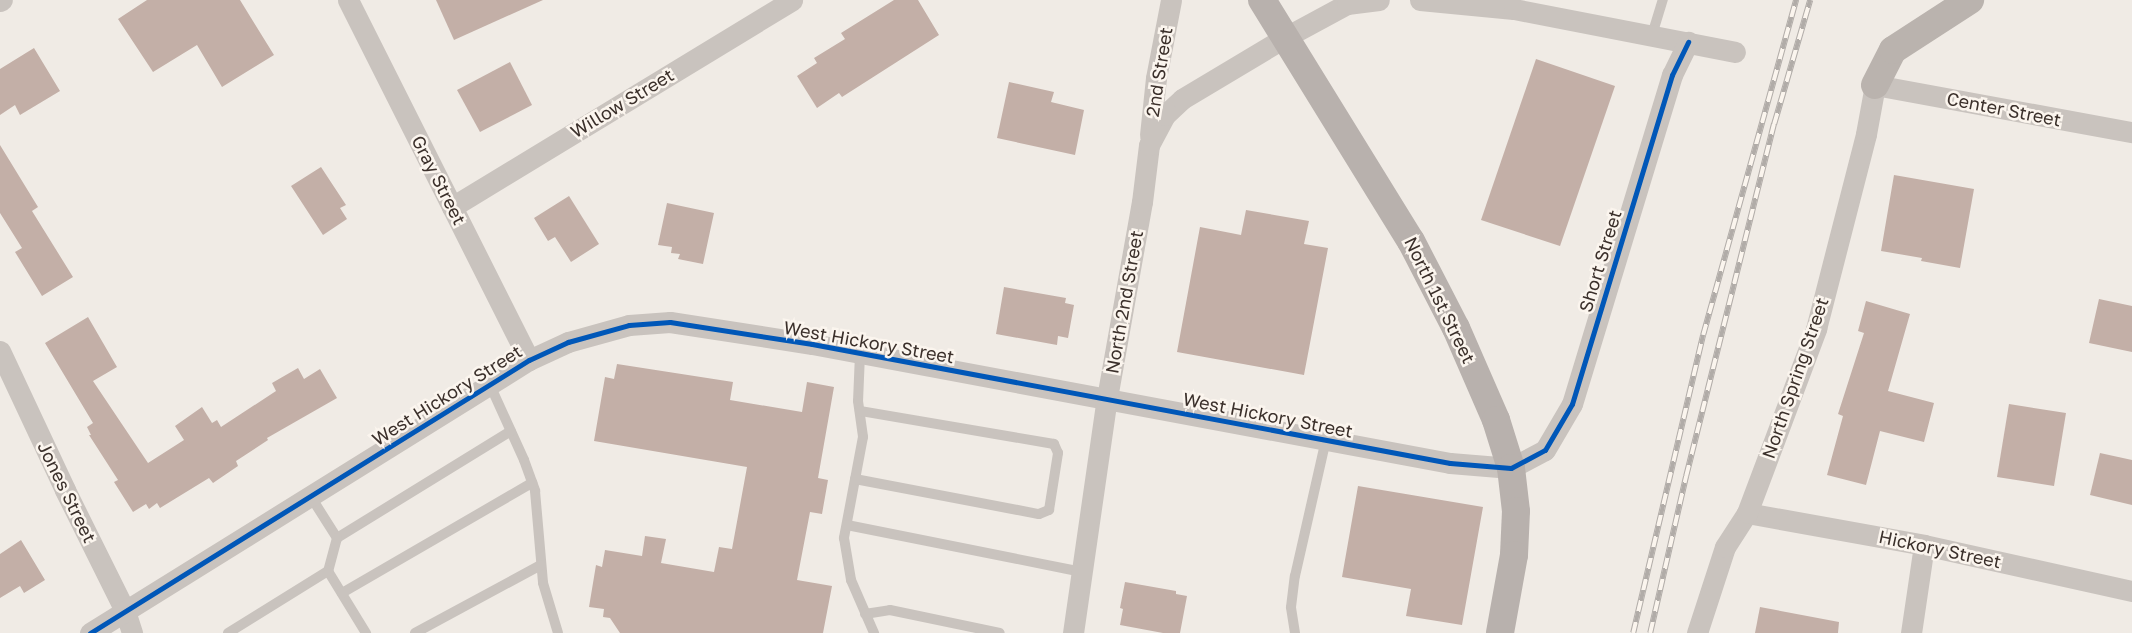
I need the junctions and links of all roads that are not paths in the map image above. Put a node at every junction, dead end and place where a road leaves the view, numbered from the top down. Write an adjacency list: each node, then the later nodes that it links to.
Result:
1 (348, 0): 16 (street, Gray Street)
2 (792, 0): 16 (street, Willow Street)
3 (1171, 0): 15 (street, 2nd Street)
4 (1262, 0): 10 (main road, North 1st Street)
5 (1379, 0): 10 (street, North 2nd Street)
6 (1420, 0): 9 (street)
7 (1662, 0): 9 (lane)
8 (1970, 0): 13 (main road)
9 (1652, 35): 11 (street)
10 (1284, 38): 15 (street, North 2nd Street); 25 (main road, North 1st Street)
11 (1688, 42): 12 (street); 25 (street, Short Street)
12 (1735, 52)
13 (1875, 85): 14 (street, Center Street); 29 (street, North Spring Street)
14 (2132, 132)
15 (1149, 145): 21 (street, North 2nd Street)
16 (452, 207): 19 (street, Gray Street)
17 (0, 351): 38 (street, Jones Street)
18 (860, 354): 19 (street, West Hickory Street); 21 (street, West Hickory Street); 22 (lane)
19 (529, 360): 20 (street, West Hickory Street)
20 (490, 384): 23 (lane); 28 (street, West Hickory Street)
21 (1107, 398): 24 (street, West Hickory Street); 35 (street, North 2nd Street)
22 (860, 411): 26 (lane); 26 (lane)
23 (511, 431): 27 (lane); 31 (lane)
24 (1326, 440): 25 (street, West Hickory Street); 49 (lane)
25 (1511, 468): 50 (main road, North 1st Street)
26 (855, 479): 30 (lane)
27 (532, 484): 33 (lane); 37 (lane)
28 (311, 497): 31 (lane); 38 (street, West Hickory Street)
29 (1747, 513): 32 (street, Hickory Street); 51 (street, North Spring Street)
30 (847, 525): 35 (lane); 39 (lane)
31 (336, 538): 34 (lane)
32 (1924, 545): 36 (street, Hickory Street); 52 (street)
33 (541, 565): 44 (lane); 45 (lane)
34 (328, 571): 37 (lane); 42 (lane)
35 (1083, 572): 48 (street, North 2nd Street)
36 (2132, 591)
37 (342, 593): 43 (lane)
38 (125, 611): 40 (street, West Hickory Street); 41 (street, Jones Street)
39 (865, 614): 46 (lane); 47 (lane)
40 (90, 633)
41 (132, 633)
42 (228, 633)
43 (366, 633)
44 (415, 633)
45 (558, 633)
46 (874, 633)
47 (1000, 633)
48 (1073, 633)
49 (1296, 633)
50 (1500, 633)
51 (1697, 633)
52 (1911, 633)

